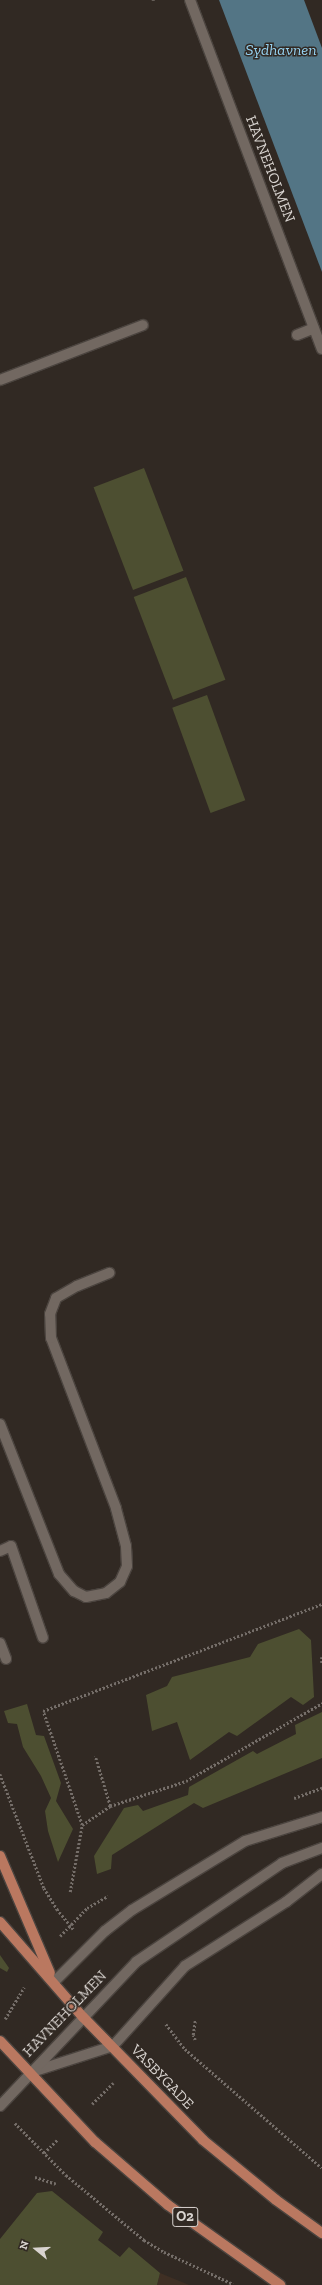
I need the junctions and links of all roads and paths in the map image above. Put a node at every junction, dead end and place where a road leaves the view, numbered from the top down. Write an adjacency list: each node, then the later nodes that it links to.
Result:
1 (190, 0): 3 (street, HAVNEHOLMEN)
2 (143, 325): 6 (street)
3 (314, 328): 4 (street); 5 (street, HAVNEHOLMEN)
4 (297, 334)
5 (322, 349)
6 (0, 380)
7 (110, 1273): 8 (street)
8 (0, 1424)
9 (0, 1551): 11 (street)
10 (322, 1604): 20 (path)
11 (43, 1638)
12 (0, 1643): 14 (street)
13 (322, 1657): 15 (path)
14 (6, 1659)
15 (322, 1664)
16 (322, 1703): 18 (path)
17 (95, 1756): 18 (path)
18 (110, 1806): 20 (path)
19 (322, 1817): 26 (street, HAVNEHOLMEN)
20 (82, 1825): 24 (path)
21 (322, 1848): 27 (street, HAVNEHOLMEN)
22 (0, 1856): 26 (main road)
23 (322, 1874): 31 (street)
24 (70, 1892)
25 (0, 1922): 26 (main road, VASBYGADE)
26 (54, 1982): 27 (main road, VASBYGADE)
27 (83, 2017): 31 (main road, VASBYGADE); 33 (street, HAVNEHOLMEN)
28 (195, 2020): 29 (path)
29 (195, 2040)
30 (0, 2041): 33 (main road, O2)
31 (113, 2046): 32 (main road, VASBYGADE); 33 (street, HAVNEHOLMEN)
32 (130, 2066): 36 (path); 39 (main road, VASBYGADE)
33 (30, 2072): 34 (street); 36 (main road, O2)
34 (0, 2106)
35 (10, 2118): 40 (path)
36 (75, 2120): 41 (main road, O2)
37 (35, 2177): 38 (path)
38 (56, 2184)
39 (322, 2233)
40 (235, 2285)
41 (280, 2285)

